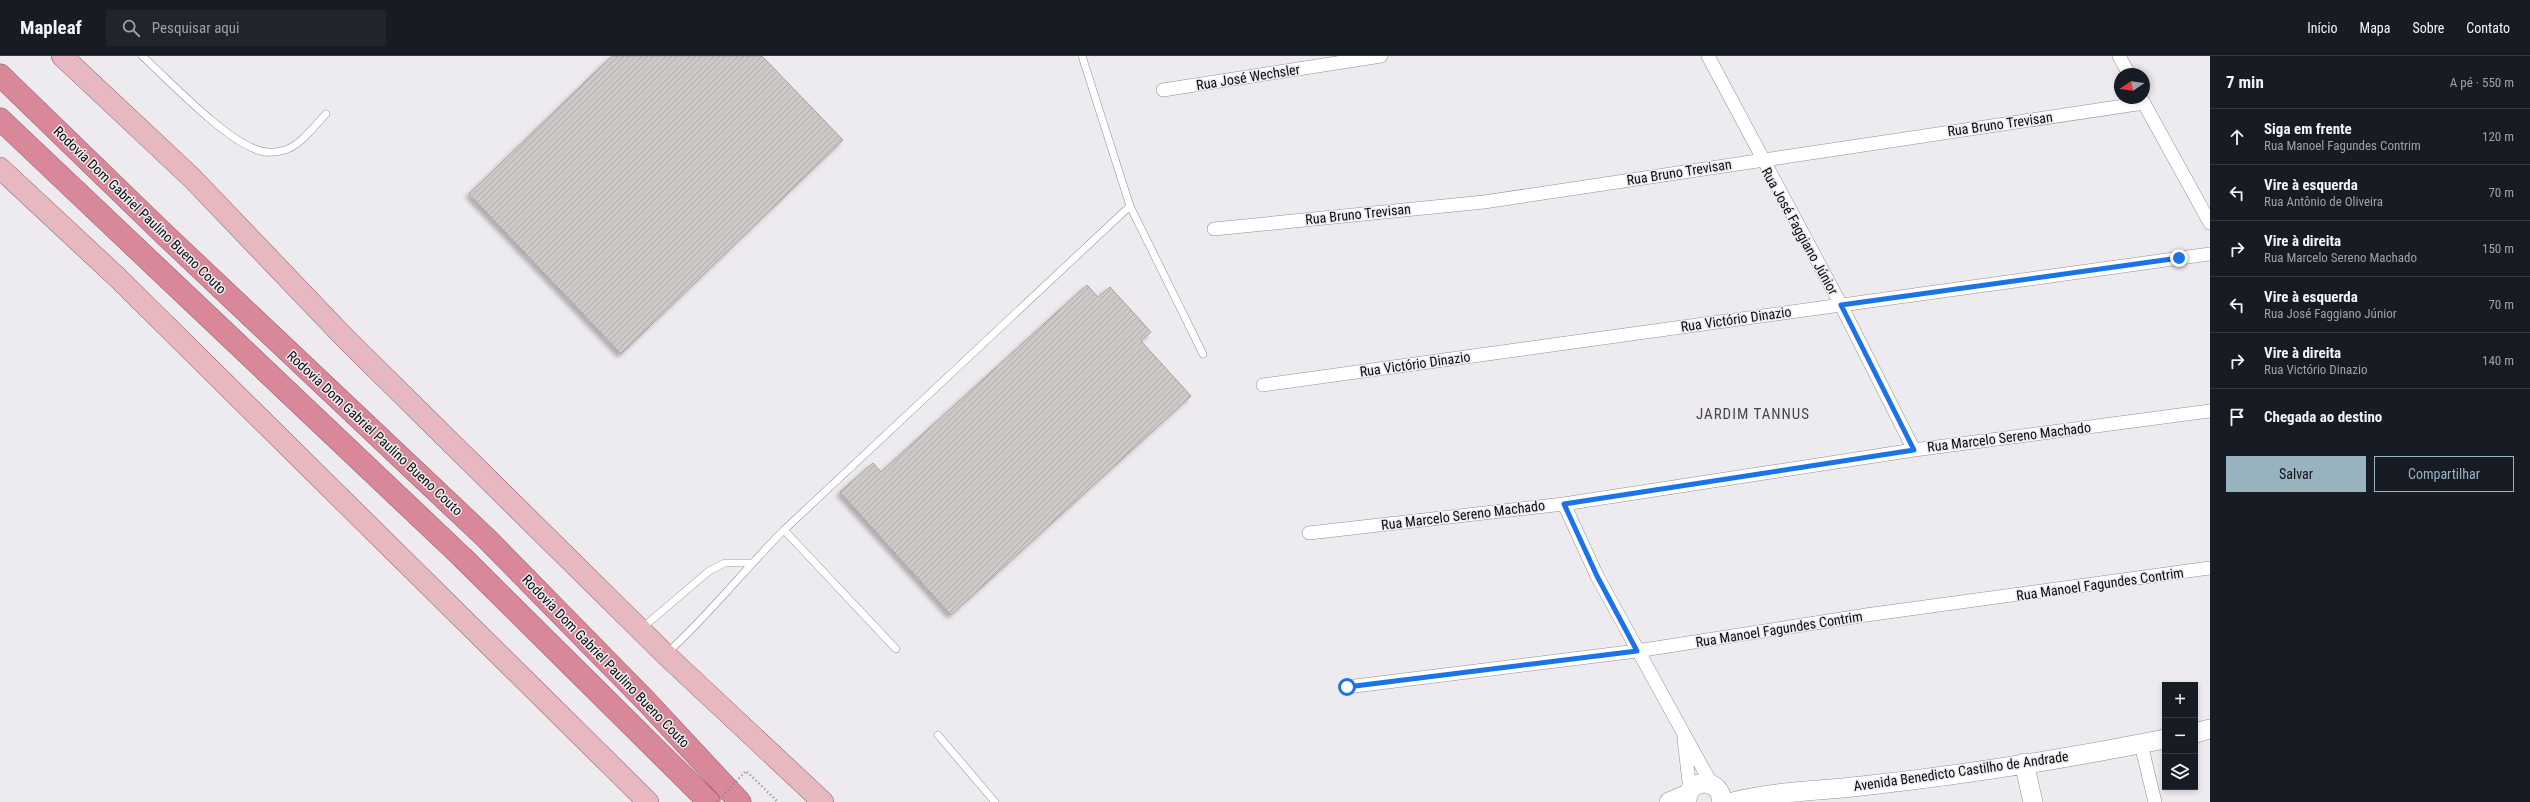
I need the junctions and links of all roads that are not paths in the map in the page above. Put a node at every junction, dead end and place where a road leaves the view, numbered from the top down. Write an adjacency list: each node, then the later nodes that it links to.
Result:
1 (62, 56): 30 (main road)
2 (142, 56): 12 (lane)
3 (1082, 56): 16 (lane)
4 (1381, 56): 9 (street, Rua José Wechsler)
5 (1708, 56): 14 (street, Rua José Faggiano Júnior)
6 (2119, 56): 7 (street)
7 (2125, 68)
8 (0, 75): 47 (highway, Rodovia Dom Gabriel Paulino Bueno Couto)
9 (1163, 90)
10 (2116, 104): 14 (street, Rua Bruno Trevisan)
11 (2144, 104): 17 (street)
12 (326, 114)
13 (0, 119): 46 (highway, Rodovia Dom Gabriel Paulino Bueno Couto)
14 (1761, 159): 18 (street, Rua Bruno Trevisan); 20 (street, Rua José Faggiano Júnior)
15 (0, 168): 45 (main road)
16 (1130, 206): 21 (lane); 26 (lane)
17 (2210, 223)
18 (1214, 229)
19 (2210, 254): 20 (street, Rua Victório Dinazio)
20 (1841, 305): 22 (street, Rua Victório Dinazio); 24 (street, Rua José Faggiano Júnior)
21 (1203, 354)
22 (1263, 385)
23 (2210, 411): 24 (street, Rua Marcelo Sereno Machado)
24 (1914, 450): 25 (street, Rua Marcelo Sereno Machado)
25 (1564, 504): 27 (street, Rua Marcelo Sereno Machado); 32 (street)
26 (784, 530): 28 (lane); 31 (lane)
27 (1309, 533)
28 (750, 563): 30 (lane); 33 (lane)
29 (2210, 568): 32 (street, Rua Manoel Fagundes Contrim)
30 (641, 630): 33 (main road)
31 (896, 649)
32 (1637, 651): 34 (street, Rua Manoel Fagundes Contrim); 38 (street)
33 (666, 655): 48 (main road)
34 (1347, 687)
35 (2210, 729): 36 (main road)
36 (2198, 732)
37 (938, 735): 49 (lane)
38 (1684, 735): 42 (street); 43 (street)
39 (2162, 740): 40 (main road, Avenida Benedicto Castilho de Andrade)
40 (2141, 744): 41 (main road, Avenida Benedicto Castilho de Andrade); 53 (street)
41 (2024, 763): 44 (main road, Avenida Benedicto Castilho de Andrade); 52 (main road)
42 (1717, 792): 43 (main road, Avenida Benedicto Castilho de Andrade); 44 (main road, Avenida Benedicto Castilho de Andrade)
43 (1688, 795): 50 (main road)
44 (1757, 796): 51 (main road, Avenida Benedicto Castilho de Andrade)
45 (648, 802)
46 (709, 802)
47 (740, 802)
48 (823, 802)
49 (994, 802)
50 (1669, 802)
51 (1733, 802)
52 (2032, 802)
53 (2155, 802)

